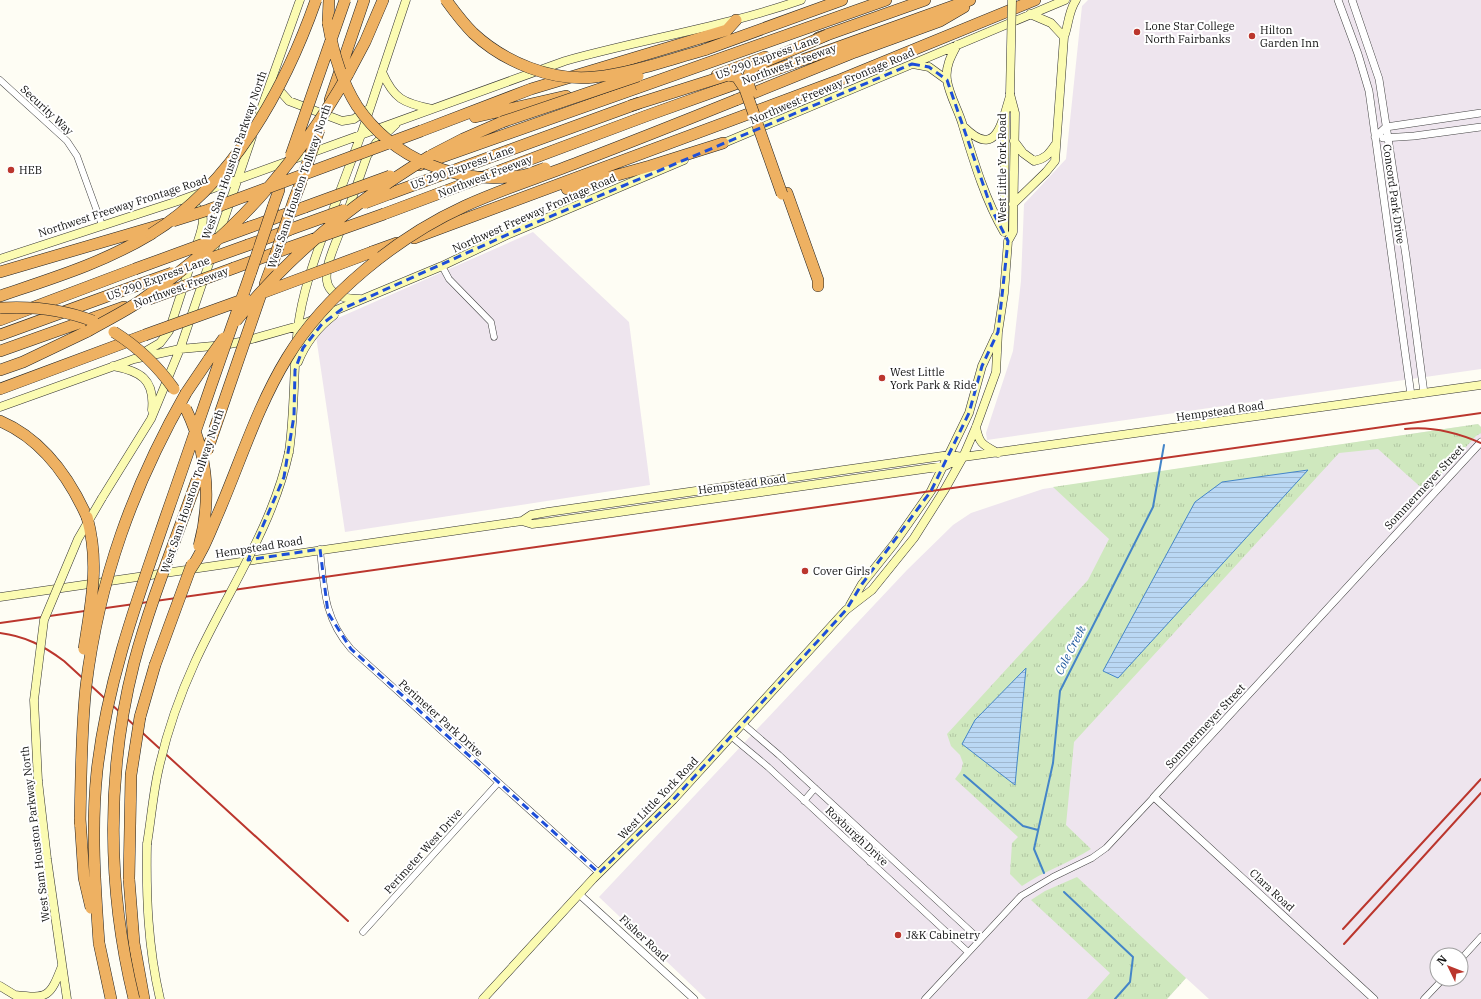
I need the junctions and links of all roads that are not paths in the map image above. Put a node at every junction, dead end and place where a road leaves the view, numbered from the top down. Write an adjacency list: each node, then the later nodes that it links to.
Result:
1 (300, 0): 30 (main road, West Sam Houston Parkway North)
2 (316, 0): 66 (highway, bridge)
3 (329, 0): 50 (highway, bridge)
4 (345, 0): 113 (highway, West Sam Houston Tollway North, bridge)
5 (364, 0): 123 (highway, West Sam Houston Tollway North, bridge)
6 (383, 0): 79 (highway, bridge)
7 (406, 0): 29 (main road)
8 (446, 0): 26 (highway, bridge)
9 (842, 0): 26 (highway)
10 (886, 0): 28 (highway)
11 (925, 0): 23 (highway, US 290 Express Lane)
12 (970, 0): 76 (highway, Northwest Freeway, bridge)
13 (975, 0): 50 (highway, bridge)
14 (1012, 0): 33 (main road, West Little York Road, bridge)
15 (1035, 0): 55 (highway)
16 (1065, 0): 21 (main road, Northwest Freeway Frontage Road)
17 (1076, 0): 24 (main road)
18 (1339, 0): 45 (street, Concord Park Drive)
19 (1352, 0): 42 (street, Concord Park Drive)
20 (796, 1): 22 (main road, Northwest Freeway Frontage Road)
21 (1030, 14): 24 (main road); 25 (main road, Northwest Freeway Frontage Road)
22 (736, 20): 36 (main road, Northwest Freeway Frontage Road); 43 (highway)
23 (827, 35): 35 (highway, US 290 Express Lane, bridge); 52 (highway, bridge)
24 (1064, 37): 49 (main road)
25 (957, 45): 27 (main road, Northwest Freeway Frontage Road); 32 (main road)
26 (704, 50): 105 (highway, bridge)
27 (912, 64): 32 (main road); 48 (main road, Northwest Freeway Frontage Road)
28 (690, 71): 43 (highway); 70 (highway, bridge)
29 (382, 72): 34 (main road); 36 (main road)
30 (273, 73): 34 (main road); 51 (main road, West Sam Houston Parkway North)
31 (0, 80): 56 (street, Security Way)
32 (947, 80): 40 (main road)
33 (1010, 94): 37 (main road, West Little York Road); 47 (main road, West Little York Road)
34 (371, 106): 44 (main road)
35 (630, 106): 52 (highway, bridge); 73 (highway, US 290 Express Lane, bridge)
36 (432, 109): 39 (main road, Northwest Freeway Frontage Road)
37 (1005, 113): 40 (main road); 57 (main road, West Little York Road)
38 (1481, 113): 42 (street)
39 (398, 122): 44 (main road, Northwest Freeway Frontage Road); 67 (main road)
40 (964, 126): 57 (main road)
41 (1481, 126): 46 (street)
42 (1386, 127): 45 (street); 46 (street, Concord Park Drive)
43 (422, 134): 62 (highway, bridge)
44 (361, 135): 51 (main road, Northwest Freeway Frontage Road); 71 (main road)
45 (1375, 137): 46 (street); 60 (street, Concord Park Drive)
46 (1388, 139): 59 (street, Concord Park Drive)
47 (1014, 142): 49 (main road); 54 (main road, West Little York Road)
48 (723, 143): 55 (highway); 63 (main road, Northwest Freeway Frontage Road)
49 (1056, 145): 54 (main road)
50 (600, 154): 96 (highway, bridge)
51 (237, 180): 53 (main road, Northwest Freeway Frontage Road); 75 (main road, West Sam Houston Parkway North)
52 (784, 193): 52 (highway)
53 (178, 201): 56 (main road, Northwest Freeway Frontage Road); 77 (main road)
54 (1013, 204): 58 (main road, West Little York Road)
55 (480, 214): 82 (highway, bridge)
56 (102, 225): 61 (main road, Northwest Freeway Frontage Road)
57 (1004, 232): 58 (main road, West Little York Road)
58 (1008, 241): 72 (main road, West Little York Road)
59 (1406, 256): 60 (street); 83 (street, Concord Park Drive)
60 (1392, 258): 84 (street, Concord Park Drive)
61 (0, 259)
62 (20, 266): 64 (highway); 65 (highway)
63 (442, 266): 67 (main road, Northwest Freeway Frontage Road); 74 (street)
64 (0, 272)
65 (0, 276)
66 (0, 296)
67 (365, 299): 69 (main road, Northwest Freeway Frontage Road)
68 (0, 308): 96 (highway, bridge)
69 (342, 309): 71 (main road, Northwest Freeway Frontage Road); 80 (main road)
70 (0, 320)
71 (298, 326): 75 (main road, Northwest Freeway Frontage Road); 80 (main road)
72 (998, 332): 88 (main road, West Little York Road); 91 (main road, West Little York Road)
73 (0, 335)
74 (494, 338)
75 (180, 349): 77 (main road, Northwest Freeway Frontage Road); 86 (main road, West Sam Houston Parkway North)
76 (0, 351)
77 (134, 359): 78 (main road, Northwest Freeway Frontage Road)
78 (112, 366): 85 (main road, Northwest Freeway Frontage Road); 86 (main road)
79 (0, 370)
80 (295, 370): 125 (main road, bridge)
81 (1481, 385): 83 (main road, Hempstead Road)
82 (0, 389)
83 (1424, 393): 84 (main road, Hempstead Road)
84 (1411, 395): 90 (main road, Hempstead Road)
85 (0, 407)
86 (151, 419): 116 (main road, West Sam Houston Parkway North, bridge)
87 (0, 421): 105 (highway, bridge)
88 (976, 427): 90 (main road); 92 (main road, West Little York Road)
89 (1481, 442): 103 (street, Sommermeyer Street)
90 (998, 453): 92 (main road, Hempstead Road)
91 (950, 455): 92 (main road, Hempstead Road); 93 (main road, West Little York Road); 94 (main road, Hempstead Road)
92 (963, 457): 93 (main road, Hempstead Road); 98 (main road, West Little York Road)
93 (944, 466): 94 (main road, Hempstead Road); 98 (main road, West Little York Road)
94 (522, 521): 95 (main road, Hempstead Road)
95 (320, 549): 97 (main road, Hempstead Road); 101 (street, Perimeter Park Drive)
96 (190, 570): 124 (highway, bridge)
97 (0, 597)
98 (846, 610): 99 (main road, West Little York Road)
99 (743, 724): 100 (main road, West Little York Road); 102 (street, Roxburgh Drive)
100 (732, 737): 104 (street, Roxburgh Drive); 108 (main road, West Little York Road)
101 (498, 782): 108 (street, Perimeter Park Drive); 110 (street, Perimeter West Drive)
102 (815, 788): 104 (street); 106 (street, Roxburgh Drive)
103 (1154, 797): 112 (street, Sommermeyer Street); 129 (street, Clara Road)
104 (804, 801): 107 (street, Roxburgh Drive)
105 (80, 825): 113 (highway, bridge)
106 (881, 849): 107 (street); 112 (street, Roxburgh Drive)
107 (870, 862): 115 (street, Roxburgh Drive)
108 (598, 873): 109 (main road, West Little York Road)
109 (579, 894): 126 (main road, West Little York Road); 127 (street, Fisher Road)
110 (363, 932)
111 (1481, 937): 114 (street)
112 (979, 939): 115 (street, Sommermeyer Street)
113 (99, 943): 122 (highway, West Sam Houston Tollway North)
114 (1469, 950)
115 (968, 952): 128 (street, Sommermeyer Street)
116 (62, 966): 119 (main road); 121 (main road, West Sam Houston Parkway North)
117 (0, 986): 119 (main road)
118 (1435, 987): 130 (street)
119 (15, 995): 120 (main road)
120 (23, 999)
121 (67, 999)
122 (111, 999)
123 (134, 999)
124 (144, 999)
125 (160, 999)
126 (484, 999)
127 (694, 999)
128 (925, 999)
129 (1374, 999)
130 (1424, 999)

